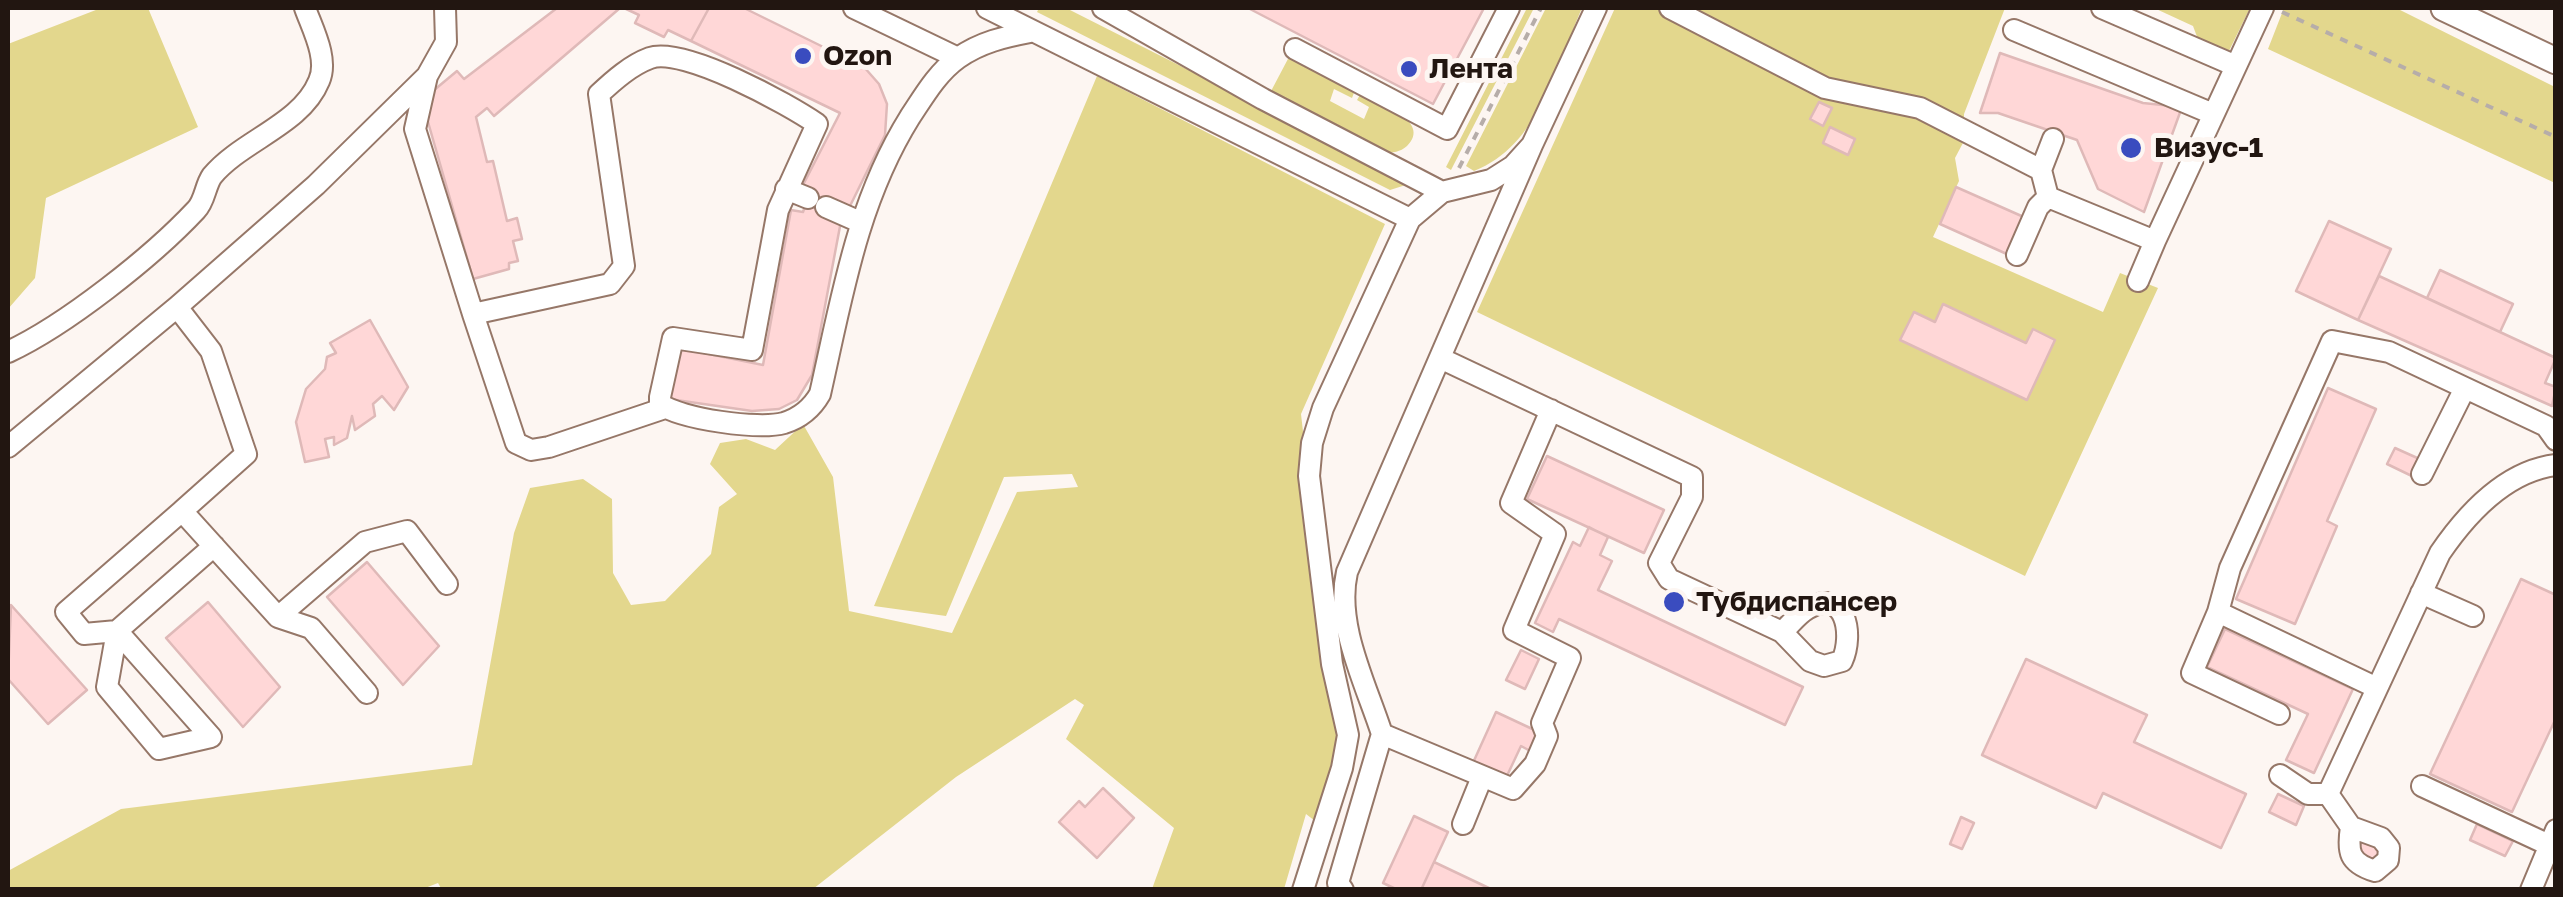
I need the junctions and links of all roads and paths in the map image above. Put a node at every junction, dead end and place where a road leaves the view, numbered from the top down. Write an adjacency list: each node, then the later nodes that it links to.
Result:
1 (305, 8): 36 (street)
2 (445, 8): 20 (street)
3 (854, 8): 17 (street)
4 (987, 8): 15 (street)
5 (1102, 8): 27 (street)
6 (1509, 8): 16 (street)
7 (1541, 8): 27 (path)
8 (1596, 8): 24 (street)
9 (1670, 8): 25 (street)
10 (2102, 8): 19 (street)
11 (2263, 8): 19 (street)
12 (2273, 8): 22 (path)
13 (2444, 8): 18 (main road)
14 (2014, 30): 21 (street)
15 (1030, 32): 17 (street); 29 (street)
16 (1294, 50)
17 (958, 58): 30 (street)
18 (2556, 61)
19 (2236, 66): 21 (street)
20 (427, 76): 34 (street); 35 (street)
21 (2214, 114): 31 (street)
22 (2556, 138)
23 (2053, 139): 25 (street)
24 (1532, 145): 27 (street); 37 (street)
25 (2041, 170): 28 (street)
26 (786, 189): 30 (street); 35 (street); 39 (street)
27 (1446, 190): 29 (street)
28 (2048, 197): 31 (street); 32 (street)
29 (1410, 219): 65 (street)
30 (860, 222): 39 (street)
31 (2155, 241): 33 (street)
32 (2018, 255)
33 (2138, 280)
34 (177, 307): 42 (street); 45 (street)
35 (473, 314): 39 (street)
36 (8, 352)
37 (1440, 358): 40 (street); 57 (street)
38 (2465, 388): 41 (street); 44 (street); 49 (street)
39 (665, 408)
40 (1552, 410): 53 (street); 59 (street)
41 (2556, 440)
42 (8, 447)
43 (2556, 465): 48 (street)
44 (2422, 474)
45 (182, 510): 46 (street); 52 (street)
46 (214, 546): 51 (street); 52 (street)
47 (446, 584): 51 (street)
48 (2422, 593): 50 (street); 54 (street)
49 (2218, 612): 54 (street); 56 (street)
50 (2473, 616)
51 (278, 617): 55 (street)
52 (117, 631): 52 (street)
53 (1782, 632)
54 (2377, 688): 61 (street)
55 (367, 693)
56 (2279, 714)
57 (1382, 734): 59 (street); 66 (street)
58 (2280, 774): 61 (street)
59 (1482, 777): 62 (street)
60 (2422, 786): 64 (street)
61 (2328, 794): 63 (street)
62 (1463, 824)
63 (2351, 826)
64 (2552, 837): 67 (street)
65 (1303, 890)
66 (1343, 890)
67 (2531, 890)

